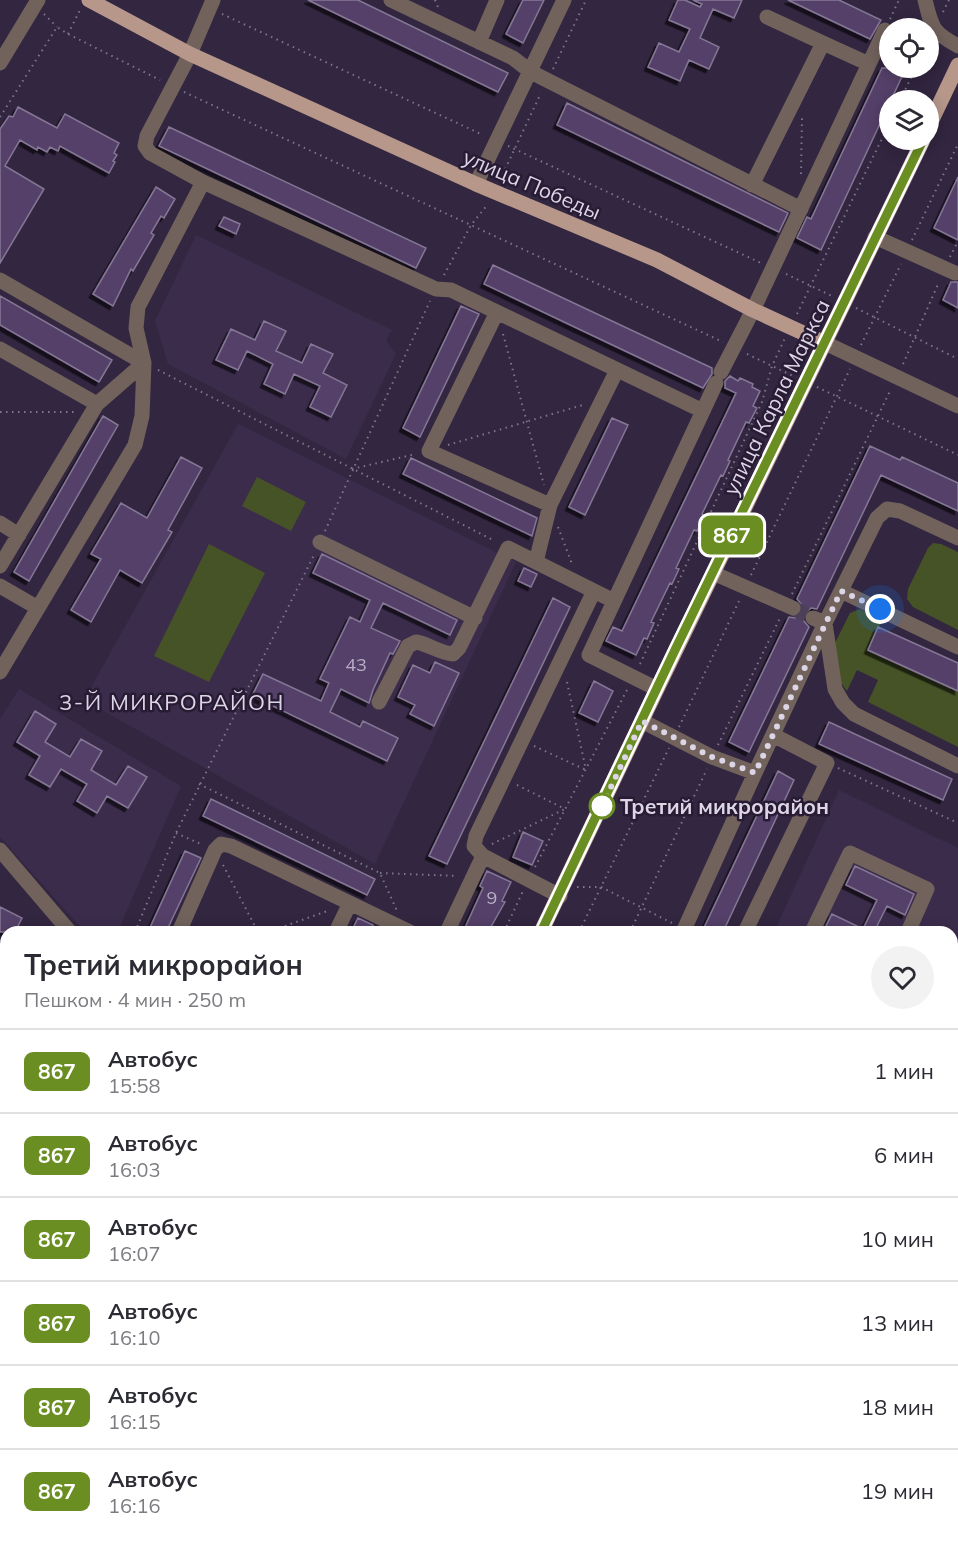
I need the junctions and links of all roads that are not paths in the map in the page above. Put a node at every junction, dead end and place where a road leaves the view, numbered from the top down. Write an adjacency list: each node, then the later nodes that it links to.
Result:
1 (38, 0): 14 (street)
2 (213, 0): 13 (street)
3 (391, 0): 9 (street)
4 (497, 0): 9 (street)
5 (564, 0): 17 (street)
6 (925, 0): 12 (street)
7 (85, 4): 13 (main road, улица Победы)
8 (767, 17): 11 (street)
9 (479, 42): 17 (street)
10 (879, 43): 15 (street)
11 (823, 44): 15 (street); 22 (street)
12 (958, 46)
13 (190, 54): 20 (street); 21 (main road, улица Победы)
14 (0, 63)
15 (869, 64): 23 (street)
16 (958, 65): 18 (main road)
17 (531, 72): 21 (street); 22 (street)
18 (939, 105)
19 (918, 150): 24 (main road, улица Карла Маркса)
20 (203, 182): 28 (street); 31 (street)
21 (476, 184): 27 (main road, улица Победы)
22 (752, 185): 23 (street)
23 (801, 209): 27 (street)
24 (875, 237): 25 (street); 29 (main road, улица Карла Маркса)
25 (950, 271)
26 (0, 280): 31 (street)
27 (753, 310): 29 (main road, улица Победы); 35 (street)
28 (497, 312): 32 (street); 36 (street)
29 (825, 343): 34 (street, улица Победы); 43 (main road, улица Карла Маркса)
30 (0, 350): 33 (street)
31 (144, 363): 33 (street); 49 (street)
32 (617, 370): 35 (street); 36 (street)
33 (97, 405): 38 (street)
34 (958, 406)
35 (703, 411): 47 (street)
36 (550, 505): 41 (street)
37 (0, 523): 38 (street)
38 (19, 535): 42 (street)
39 (958, 538): 46 (street)
40 (320, 542): 50 (street)
41 (536, 562): 45 (street); 50 (street)
42 (0, 566)
43 (713, 573): 48 (street); 54 (main road, улица Карла Маркса)
44 (0, 586): 49 (street)
45 (594, 591): 47 (street); 61 (street)
46 (841, 591): 51 (street); 52 (street)
47 (614, 601): 54 (street)
48 (790, 607)
49 (38, 608): 53 (street)
50 (475, 618): 55 (street)
51 (819, 621): 57 (street); 58 (street)
52 (958, 647)
53 (0, 672)
54 (657, 689): 56 (main road, улица Карла Маркса)
55 (379, 702)
56 (642, 721): 59 (street); 62 (main road, улица Карла Маркса)
57 (773, 735): 59 (street); 71 (street)
58 (958, 766)
59 (755, 773): 70 (street)
60 (0, 850): 64 (street)
61 (480, 854): 62 (street); 68 (street)
62 (563, 889): 69 (main road, улица Карла Маркса)
63 (350, 903): 65 (street); 66 (street); 67 (street)
64 (65, 926)
65 (181, 926)
66 (339, 926)
67 (399, 926)
68 (450, 926)
69 (544, 926)
70 (686, 926)
71 (748, 926)
72 (815, 926): 73 (street)
73 (911, 926)

